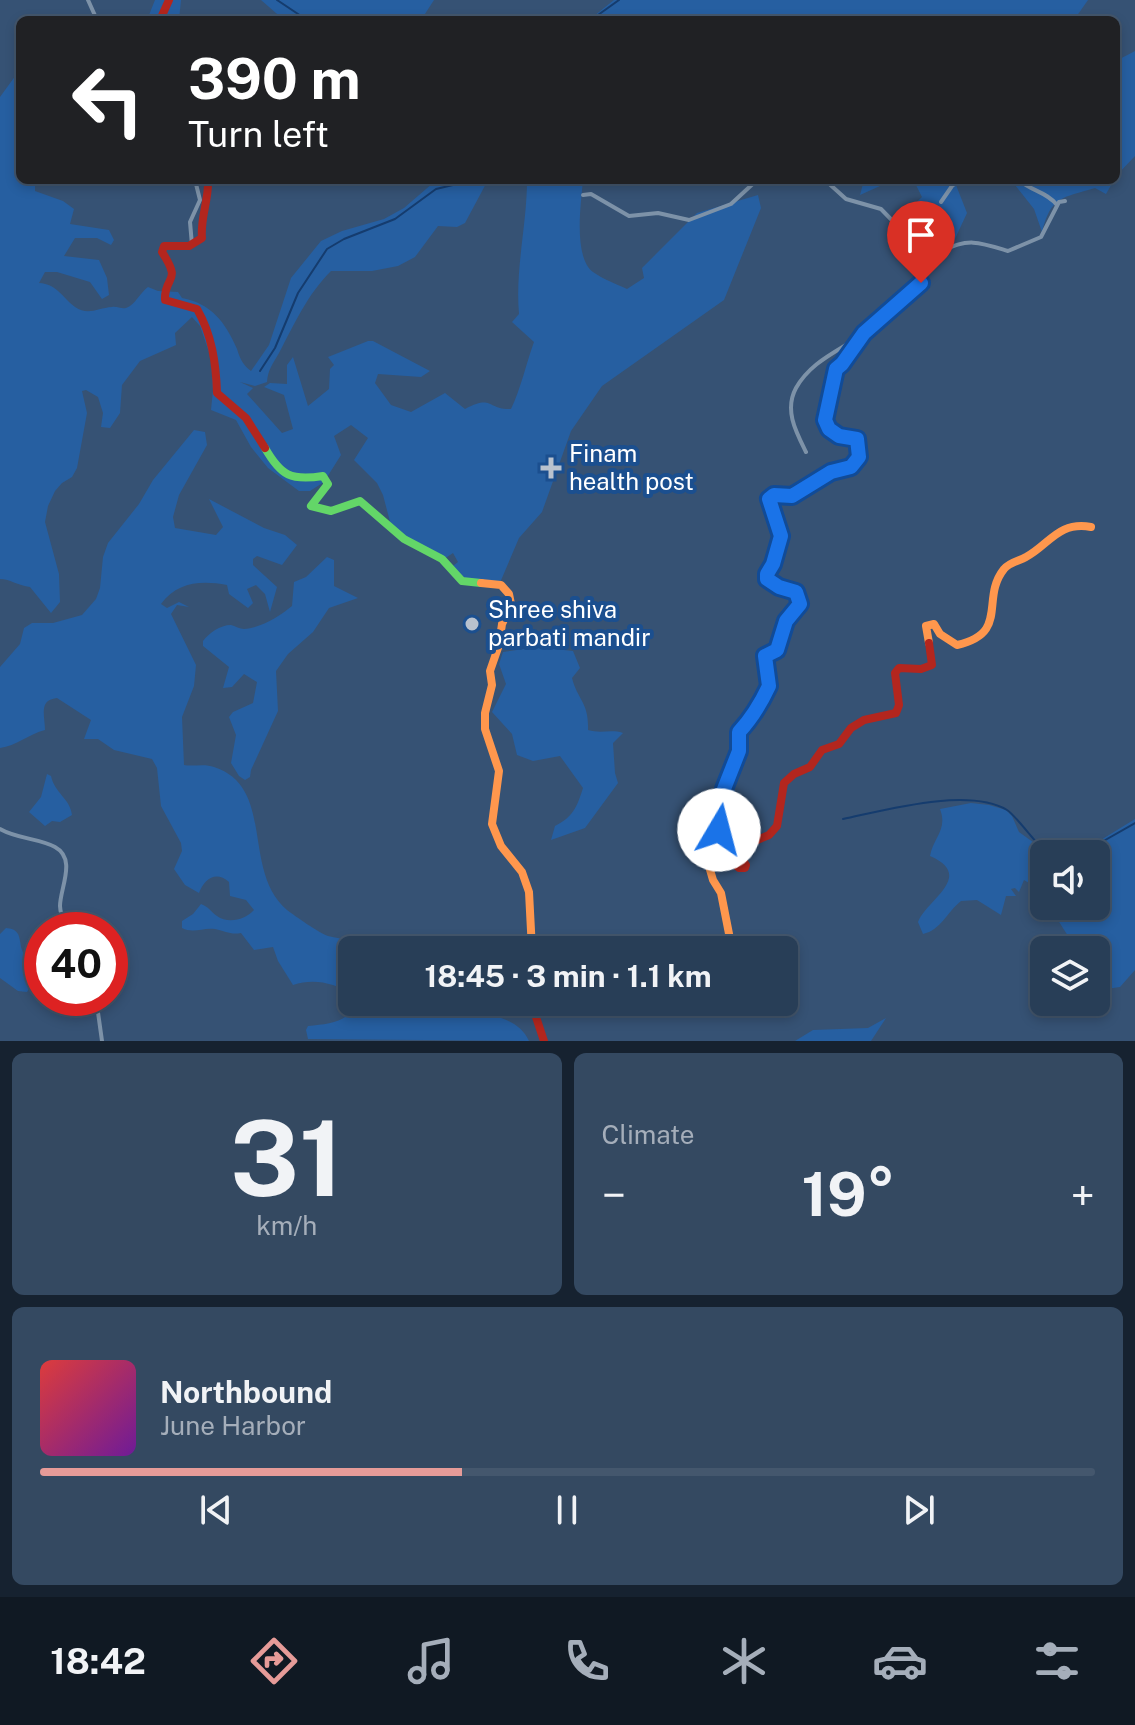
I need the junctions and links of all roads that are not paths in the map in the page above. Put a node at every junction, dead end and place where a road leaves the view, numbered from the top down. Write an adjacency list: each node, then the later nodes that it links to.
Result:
1 (196, 184): 11 (street)
2 (208, 184): 11 (street)
3 (753, 184): 7 (street)
4 (829, 184): 12 (street)
5 (955, 184): 9 (street)
6 (1025, 184): 10 (street)
7 (583, 195)
8 (1065, 201): 10 (street)
9 (941, 202)
10 (1057, 205): 12 (street)
11 (191, 247): 19 (street)
12 (934, 256): 13 (street)
13 (864, 333): 14 (street); 16 (street)
14 (806, 452)
15 (1091, 527): 16 (street)
16 (719, 818): 20 (street)
17 (0, 829): 18 (street)
18 (62, 912)
19 (531, 936)
20 (730, 936)
21 (99, 1016): 23 (street)
22 (536, 1016): 24 (street)
23 (102, 1041)
24 (544, 1041)

